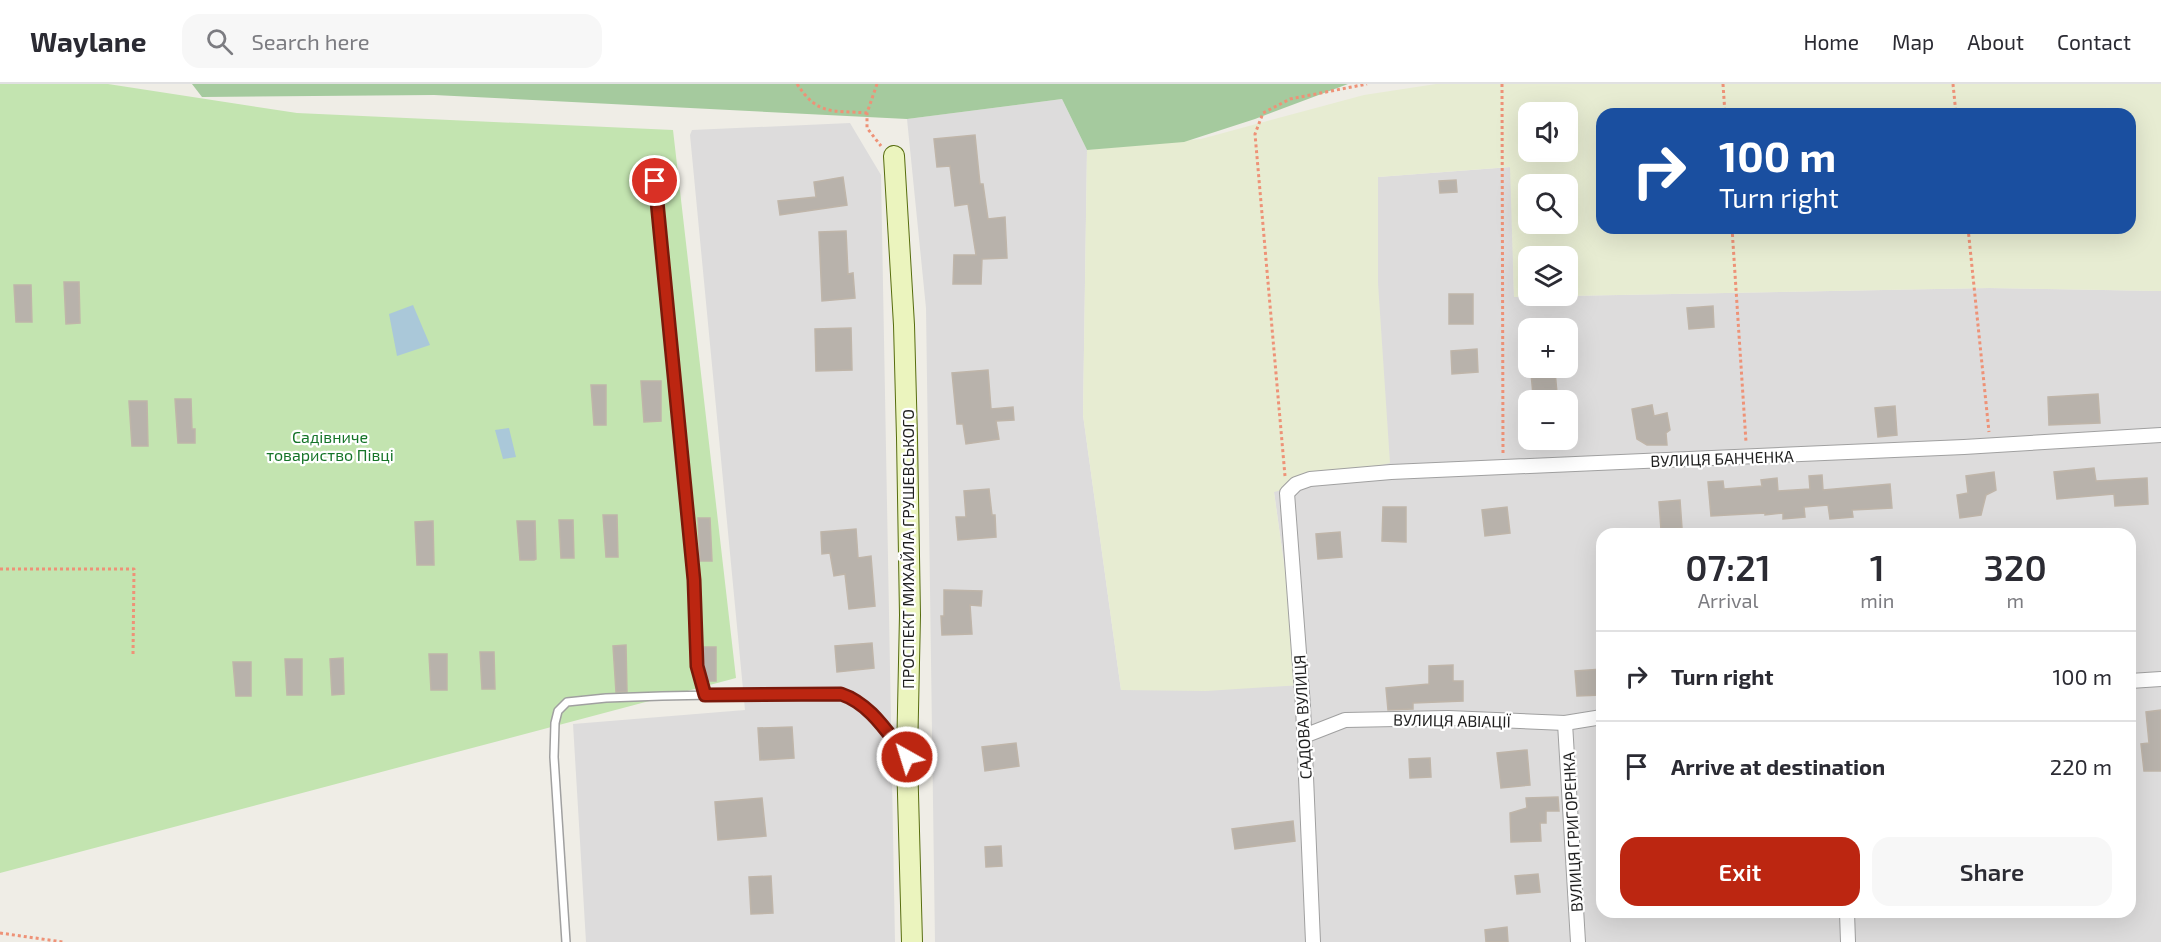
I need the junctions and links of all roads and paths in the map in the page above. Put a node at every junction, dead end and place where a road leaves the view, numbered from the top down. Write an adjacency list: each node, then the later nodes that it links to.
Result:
1 (797, 84): 9 (path)
2 (877, 84): 9 (path)
3 (1367, 84): 18 (path)
4 (1502, 84): 17 (path)
5 (1723, 84): 7 (path)
6 (1953, 84): 8 (path)
7 (1725, 108)
8 (1955, 108)
9 (867, 113): 10 (path)
10 (894, 156): 27 (street, ПРОСПЕКТ МИХАЙЛА ГРУШЕВСЬКОГО)
11 (654, 164): 23 (lane)
12 (1732, 234): 16 (path)
13 (1969, 234): 15 (path)
14 (2161, 435): 15 (street, ВУЛИЦЯ БАНЧЕНКА)
15 (1990, 446): 16 (street, ВУЛИЦЯ БАНЧЕНКА)
16 (1747, 457): 17 (street, ВУЛИЦЯ БАНЧЕНКА)
17 (1503, 466): 18 (street, ВУЛИЦЯ БАНЧЕНКА)
18 (1287, 493): 26 (street, САДОВА ВУЛИЦЯ)
19 (0, 569): 20 (path)
20 (133, 656)
21 (2161, 679): 22 (street)
22 (2136, 681)
23 (705, 695): 27 (lane); 31 (lane)
24 (1596, 718): 25 (street, ВУЛИЦЯ АВІАЦІЇ)
25 (1565, 723): 26 (street, ВУЛИЦЯ АВІАЦІЇ); 34 (street, ВУЛИЦЯ ГРИГОРЕНКА)
26 (1304, 736): 33 (street, САДОВА ВУЛИЦЯ)
27 (907, 757): 32 (street, ПРОСПЕКТ МИХАЙЛА ГРУШЕВСЬКОГО)
28 (1847, 918): 35 (street)
29 (0, 933): 30 (path)
30 (63, 942)
31 (566, 942)
32 (912, 942)
33 (1313, 942)
34 (1578, 942)
35 (1848, 942)

